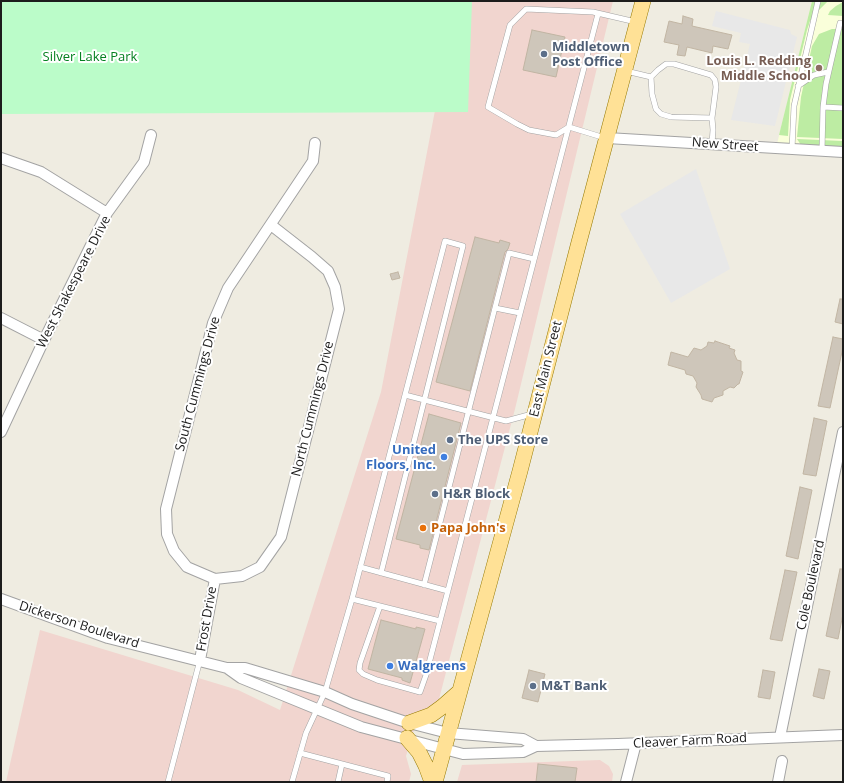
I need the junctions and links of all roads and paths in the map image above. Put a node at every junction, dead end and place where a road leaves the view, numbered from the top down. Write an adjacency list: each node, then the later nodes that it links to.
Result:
1 (643, 1): 4 (main road, East Main Street)
2 (818, 1): 9 (lane)
3 (598, 14): 4 (lane); 13 (lane); 13 (lane)
4 (637, 22): 6 (main road, East Main Street)
5 (840, 23): 7 (lane)
6 (625, 71): 8 (lane); 15 (main road, East Main Street)
7 (828, 72): 9 (lane); 10 (lane)
8 (651, 77): 12 (lane); 12 (lane)
9 (798, 86): 18 (lane)
10 (823, 107): 11 (lane); 19 (lane)
11 (843, 108)
12 (712, 118): 17 (lane)
13 (569, 127): 15 (lane); 24 (lane)
14 (151, 135): 22 (street, West Shakespeare Drive)
15 (607, 138): 17 (street, New Street); 32 (main road, East Main Street)
16 (314, 143): 23 (street, South Cummings Drive)
17 (712, 144): 18 (street, New Street)
18 (792, 149): 19 (street, New Street)
19 (822, 151): 20 (street, New Street)
20 (843, 152)
21 (1, 158): 22 (street)
22 (107, 213): 28 (street, West Shakespeare Drive)
23 (271, 225): 38 (street, South Cummings Drive); 38 (street, North Cummings Drive)
24 (534, 259): 25 (lane); 26 (lane)
25 (495, 308): 26 (lane); 31 (lane)
26 (520, 313): 33 (lane)
27 (1, 318): 28 (street)
28 (44, 340): 34 (street, West Shakespeare Drive)
29 (405, 395): 30 (lane); 30 (lane); 36 (lane)
30 (424, 400): 31 (lane); 37 (lane)
31 (468, 411): 33 (lane); 39 (lane)
32 (535, 413): 33 (lane); 48 (main road, East Main Street)
33 (493, 418): 40 (lane)
34 (1, 432)
35 (843, 432): 53 (street, Cole Boulevard)
36 (360, 567): 37 (lane); 42 (lane)
37 (381, 573): 39 (lane)
38 (214, 578): 45 (street, Frost Drive)
39 (424, 585): 40 (lane)
40 (448, 592): 44 (lane)
41 (1, 599): 45 (street, Dickerson Boulevard)
42 (352, 599): 43 (lane); 47 (lane)
43 (380, 606): 44 (lane); 44 (lane)
44 (440, 621)
45 (200, 660): 46 (street, Dickerson Boulevard); 61 (lane)
46 (227, 668): 47 (street, Dickerson Boulevard); 49 (street, Dickerson Boulevard)
47 (325, 692): 49 (lane); 50 (street, Dickerson Boulevard)
48 (459, 692): 50 (main road); 51 (main road, East Main Street)
49 (318, 708): 54 (street, Dickerson Boulevard); 58 (lane)
50 (409, 723): 51 (street, Dickerson Boulevard)
51 (448, 733): 56 (street, Cleaver Farm Road); 57 (main road, East Main Street)
52 (843, 735): 53 (street, Cleaver Farm Road)
53 (780, 737): 55 (street, Cleaver Farm Road)
54 (407, 738): 57 (street, Dickerson Boulevard); 65 (main road)
55 (636, 743): 56 (street, Cleaver Farm Road); 66 (street)
56 (536, 746): 57 (street, Cleaver Farm Road)
57 (444, 749): 65 (main road, East Main Street)
58 (300, 753): 60 (lane); 62 (lane)
59 (782, 761): 67 (street)
60 (342, 764): 63 (lane); 64 (lane)
61 (168, 782)
62 (292, 782)
63 (338, 782)
64 (387, 782)
65 (434, 782)
66 (626, 782)
67 (778, 782)

